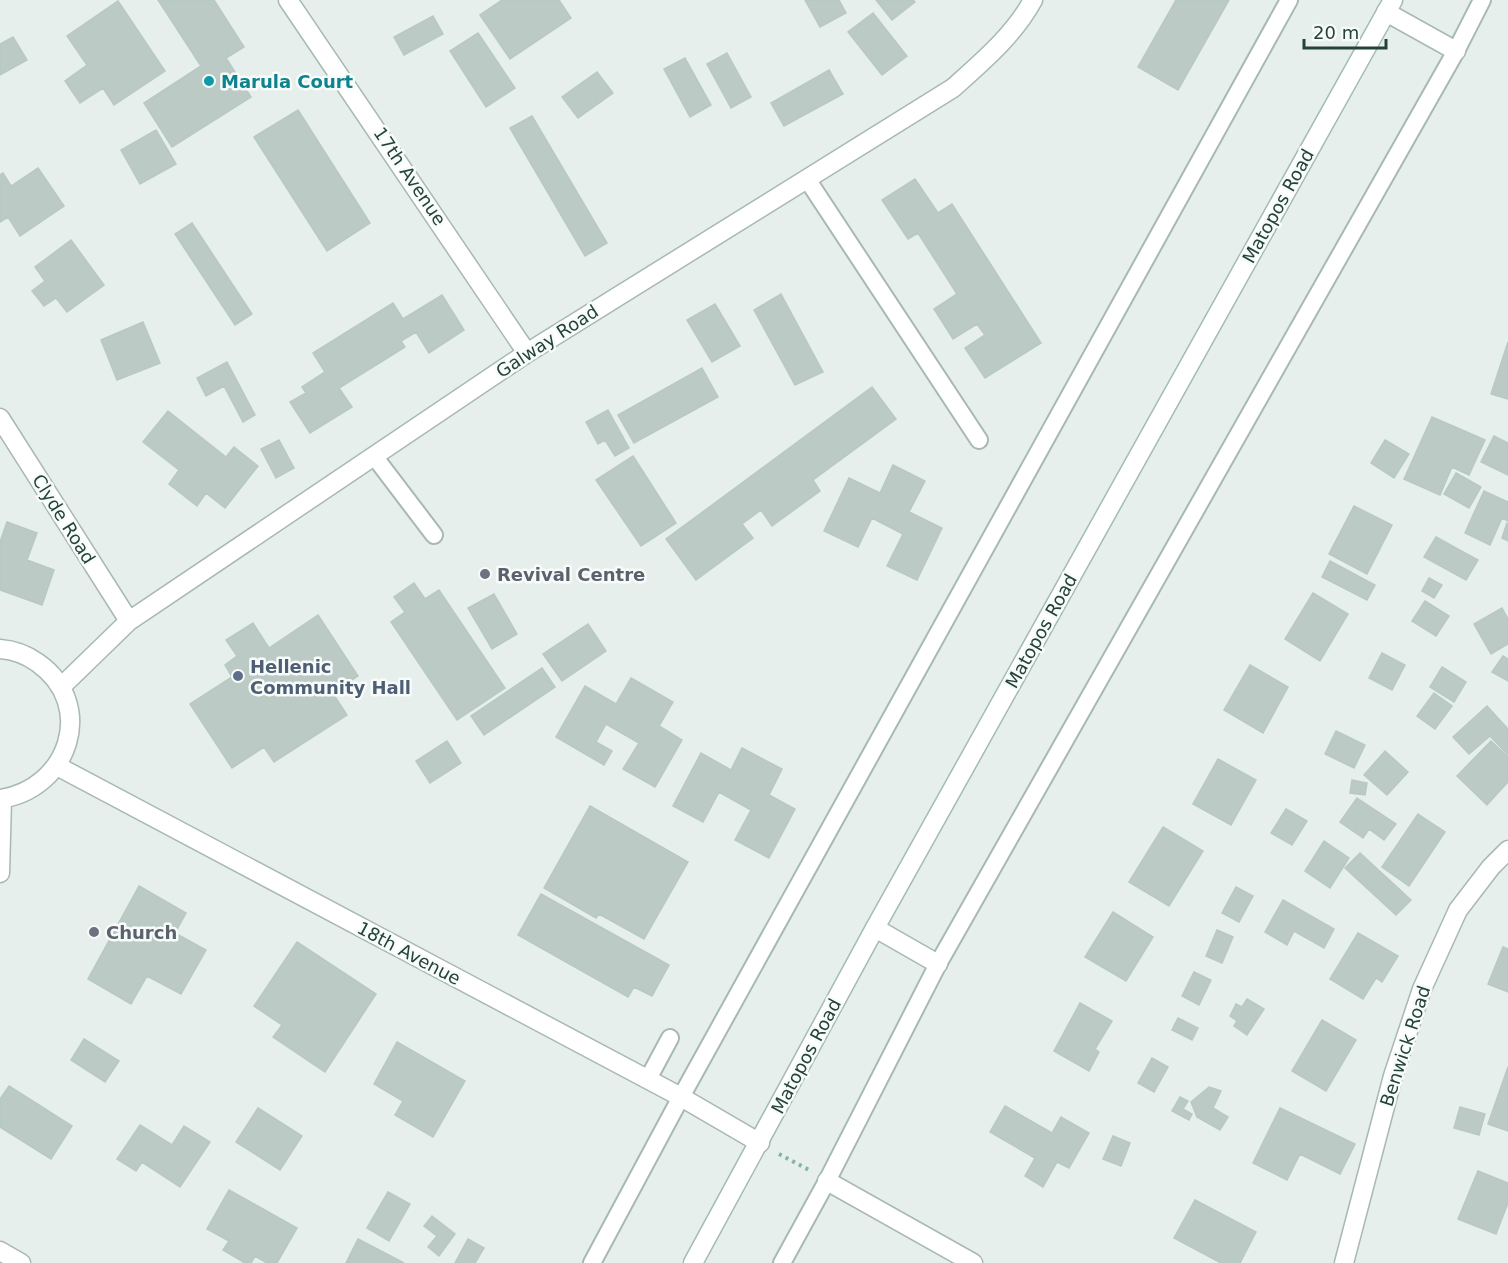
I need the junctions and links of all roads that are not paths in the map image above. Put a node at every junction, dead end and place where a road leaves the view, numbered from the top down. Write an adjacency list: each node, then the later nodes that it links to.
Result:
1 (288, 0): 9 (street)
2 (293, 0): 9 (street, 17th Avenue)
3 (1033, 0): 8 (street, Galway Road)
4 (1289, 0): 25 (lane)
5 (1482, 0): 7 (lane)
6 (1389, 6): 7 (street); 21 (street, Matopos Road)
7 (1456, 51): 22 (lane)
8 (807, 179): 9 (street, Galway Road); 11 (lane)
9 (527, 353): 12 (street, Galway Road)
10 (0, 417): 14 (street, Clyde Road)
11 (979, 440)
12 (374, 456): 13 (lane); 14 (street, Galway Road)
13 (434, 535)
14 (129, 621): 16 (street, Galway Road)
15 (0, 649): 16 (street)
16 (60, 687): 17 (street)
17 (57, 766): 18 (street); 24 (street, 18th Avenue)
18 (1, 799): 20 (street)
19 (1508, 850): 34 (street, Benwick Road)
20 (0, 873)
21 (875, 928): 22 (street); 26 (street, Matopos Road)
22 (938, 964): 27 (lane)
23 (669, 1038): 24 (lane)
24 (648, 1079): 25 (street, 18th Avenue)
25 (681, 1097): 26 (street, 18th Avenue); 30 (lane)
26 (760, 1143): 31 (street, Matopos Road)
27 (827, 1180): 32 (lane); 33 (street)
28 (0, 1251): 29 (street)
29 (21, 1263)
30 (592, 1263)
31 (693, 1263)
32 (782, 1263)
33 (973, 1263)
34 (1344, 1263)

